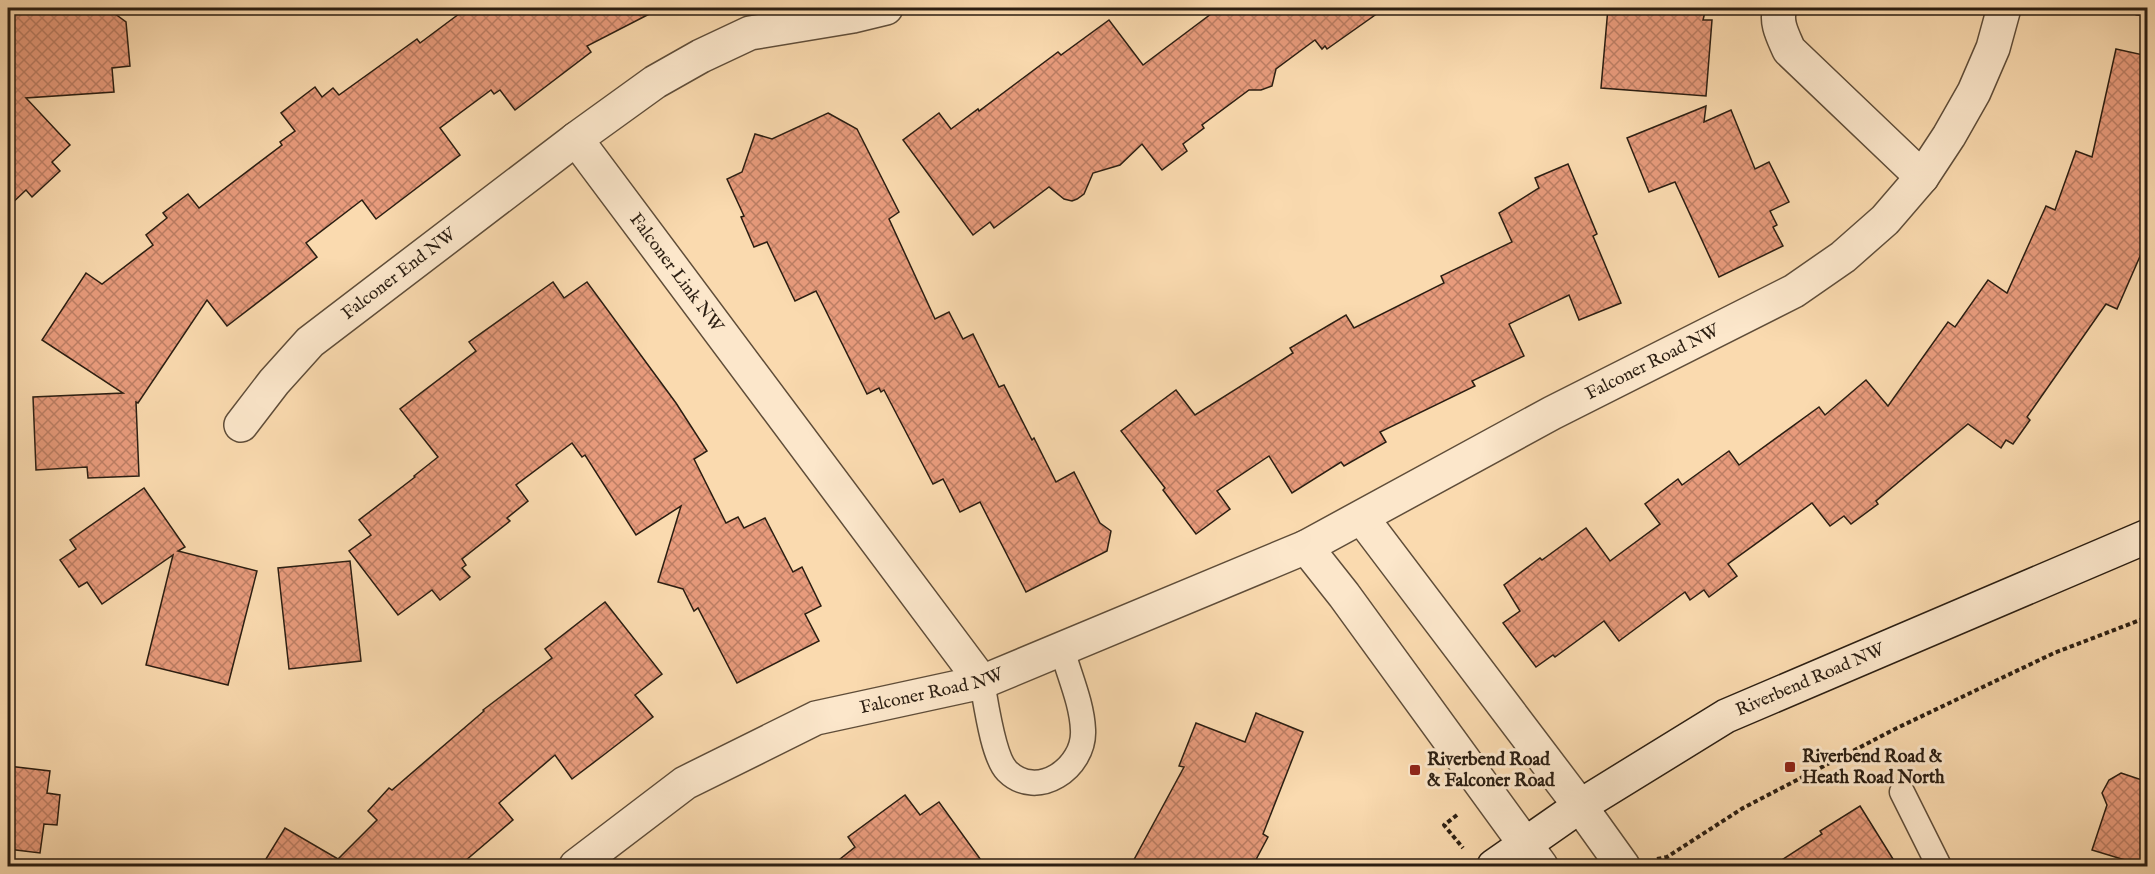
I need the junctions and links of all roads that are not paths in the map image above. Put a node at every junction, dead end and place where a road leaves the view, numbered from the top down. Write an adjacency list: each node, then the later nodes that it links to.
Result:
1 (886, 8): 4 (street)
2 (1780, 8): 5 (street)
3 (2004, 8): 5 (street, Falconer Road NW)
4 (576, 139): 6 (street, Falconer End NW); 11 (street, Falconer Link NW)
5 (1922, 177): 7 (street, Falconer Road NW)
6 (241, 425)
7 (1362, 518): 9 (street, Falconer Road NW); 13 (street)
8 (2148, 536): 13 (street, Riverbend Road NW)
9 (1306, 547): 10 (street, Falconer Road NW); 14 (street)
10 (1062, 649): 11 (street, Falconer Road NW); 11 (lane)
11 (982, 682): 15 (street, Falconer Road NW)
12 (1902, 792): 18 (lane)
13 (1580, 806): 14 (street, Riverbend Road NW); 17 (street)
14 (1532, 856): 16 (street, Riverbend Road NW)
15 (576, 867)
16 (1494, 867)
17 (1623, 867)
18 (1939, 867)

